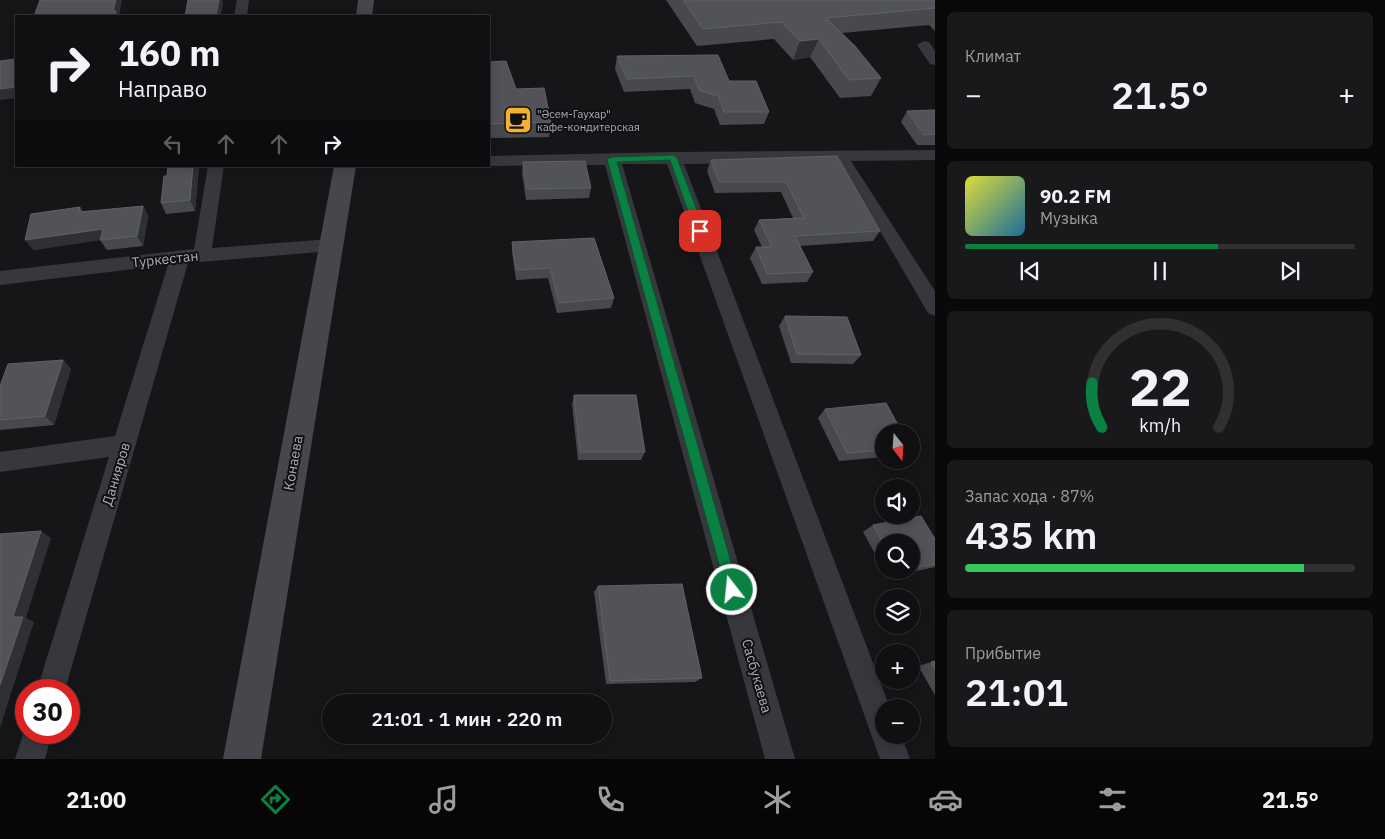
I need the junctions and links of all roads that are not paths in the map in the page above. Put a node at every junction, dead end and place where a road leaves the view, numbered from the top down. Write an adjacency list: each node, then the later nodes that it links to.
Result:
1 (243, 0): 3 (street)
2 (366, 0): 4 (main road)
3 (240, 15)
4 (364, 15)
5 (924, 45): 6 (street)
6 (935, 61)
7 (935, 155): 8 (street)
8 (840, 157): 9 (street); 17 (street)
9 (673, 158): 10 (street); 21 (street)
10 (612, 159): 11 (street); 26 (street, Сасбукаева)
11 (490, 160)
12 (216, 167): 15 (street, Данияров)
13 (345, 167): 14 (main road, Конаева)
14 (331, 245): 15 (street, Туркестан); 25 (main road, Конаева)
15 (191, 256): 16 (street, Туркестан); 18 (street, Данияров)
16 (0, 278)
17 (935, 308)
18 (125, 445): 19 (street); 20 (street, Данияров)
19 (0, 462)
20 (53, 679)
21 (875, 705)
22 (34, 744): 24 (street)
23 (889, 744): 27 (street)
24 (30, 759)
25 (242, 759)
26 (780, 759)
27 (895, 759)

